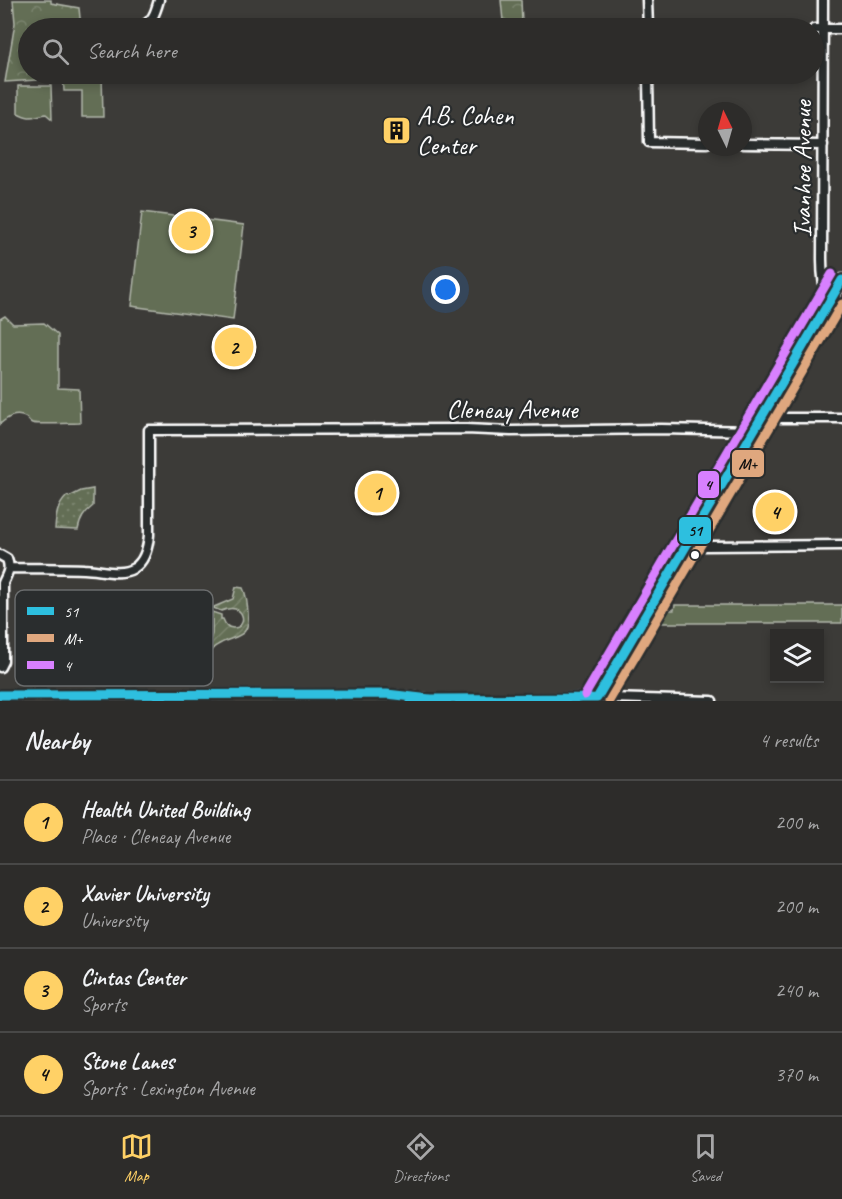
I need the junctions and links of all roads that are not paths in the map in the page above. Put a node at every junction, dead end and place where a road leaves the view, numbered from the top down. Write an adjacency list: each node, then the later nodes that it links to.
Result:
1 (159, 0): 4 (street)
2 (647, 0): 5 (street)
3 (824, 0): 6 (street, Ivanhoe Avenue)
4 (152, 18)
5 (648, 18)
6 (823, 18)
7 (824, 29): 8 (street)
8 (842, 29)
9 (648, 84): 11 (street)
10 (823, 84): 13 (street, Ivanhoe Avenue)
11 (698, 143)
12 (752, 144): 13 (street)
13 (822, 145): 16 (street, Ivanhoe Avenue)
14 (842, 280): 15 (main road)
15 (838, 291): 16 (main road)
16 (828, 301): 17 (main road)
17 (761, 418): 18 (street); 19 (main road)
18 (842, 418)
19 (753, 430): 20 (main road); 23 (street, Cleneay Avenue)
20 (689, 540): 21 (street); 30 (main road)
21 (842, 545)
22 (0, 555): 23 (street)
23 (9, 568): 24 (street)
24 (0, 667)
25 (0, 695): 26 (street)
26 (174, 697): 27 (street)
27 (220, 697): 28 (street)
28 (318, 697): 29 (street)
29 (432, 700): 30 (street); 31 (street)
30 (596, 700): 32 (street)
31 (411, 701)
32 (712, 701)

